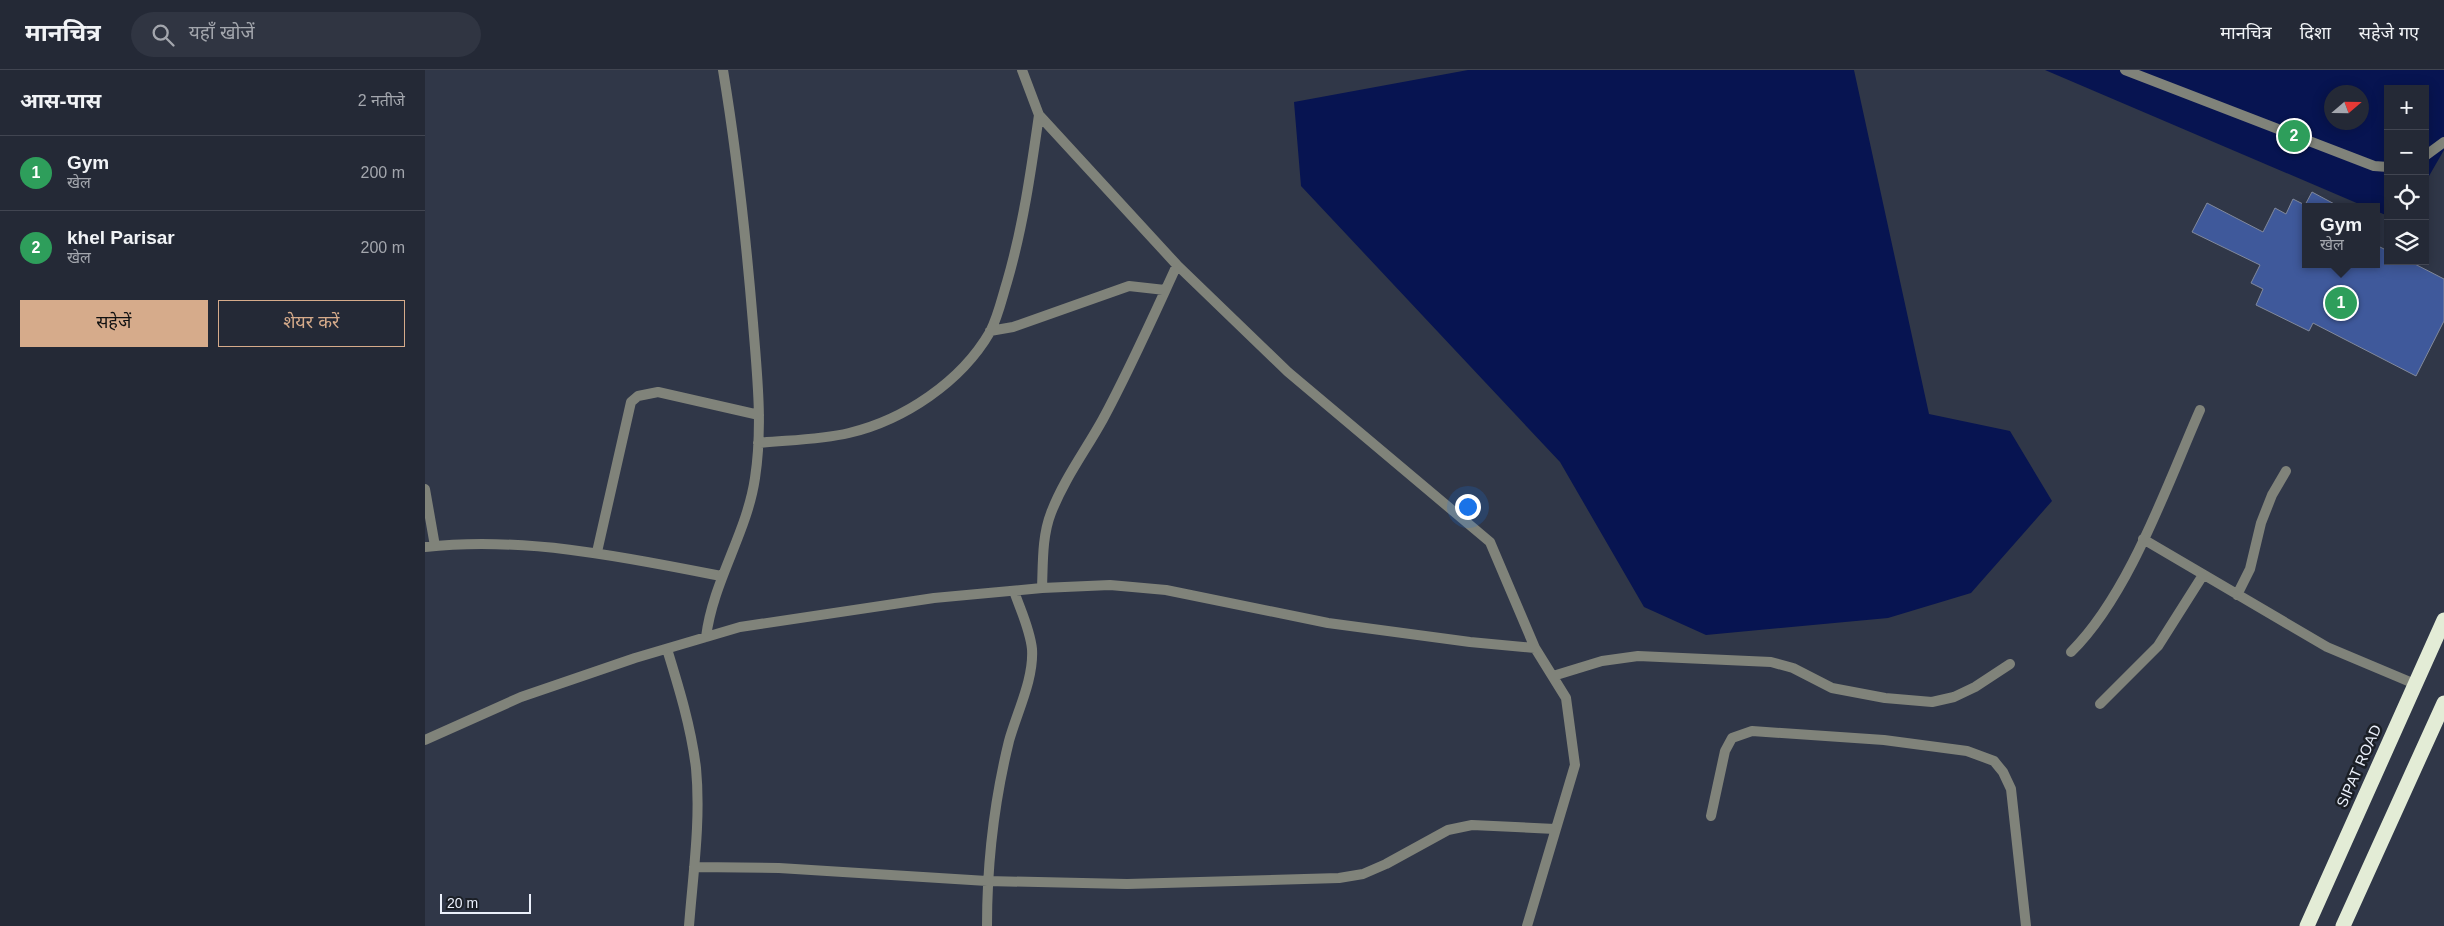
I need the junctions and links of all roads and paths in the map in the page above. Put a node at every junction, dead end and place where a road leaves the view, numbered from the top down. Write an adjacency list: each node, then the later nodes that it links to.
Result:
1 (723, 70): 12 (street)
2 (1022, 70): 4 (street)
3 (2125, 70): 7 (street)
4 (1039, 115): 8 (street); 10 (street)
5 (2444, 142): 6 (street)
6 (2429, 153)
7 (2384, 167)
8 (1177, 265): 9 (street); 26 (street)
9 (1165, 290): 10 (street); 21 (street)
10 (991, 330): 13 (street)
11 (2200, 410): 16 (street)
12 (759, 415): 13 (street); 18 (street)
13 (758, 443): 20 (street)
14 (2286, 471): 23 (street)
15 (425, 489): 17 (street)
16 (2143, 539): 19 (street); 28 (street)
17 (430, 546): 18 (street)
18 (597, 552): 20 (street)
19 (2203, 575): 23 (street); 33 (street)
20 (721, 576): 25 (street)
21 (1042, 588): 22 (street); 26 (street)
22 (1014, 591): 25 (street); 38 (street)
23 (2237, 595): 31 (street)
24 (2444, 620): 31 (highway, SIPAT ROAD)
25 (706, 637): 27 (street)
26 (1535, 648): 30 (street)
27 (667, 649): 34 (street); 37 (street)
28 (2071, 652)
29 (2009, 664): 30 (street)
30 (1553, 676): 36 (street)
31 (2415, 684): 43 (highway, SIPAT ROAD)
32 (2444, 703): 44 (highway)
33 (2100, 704)
34 (425, 740)
35 (1711, 816): 42 (street)
36 (1555, 829): 38 (street); 41 (street)
37 (694, 867): 38 (street); 39 (street)
38 (987, 881): 40 (street)
39 (689, 926)
40 (987, 926)
41 (1527, 926)
42 (2026, 926)
43 (2307, 926)
44 (2343, 926)

